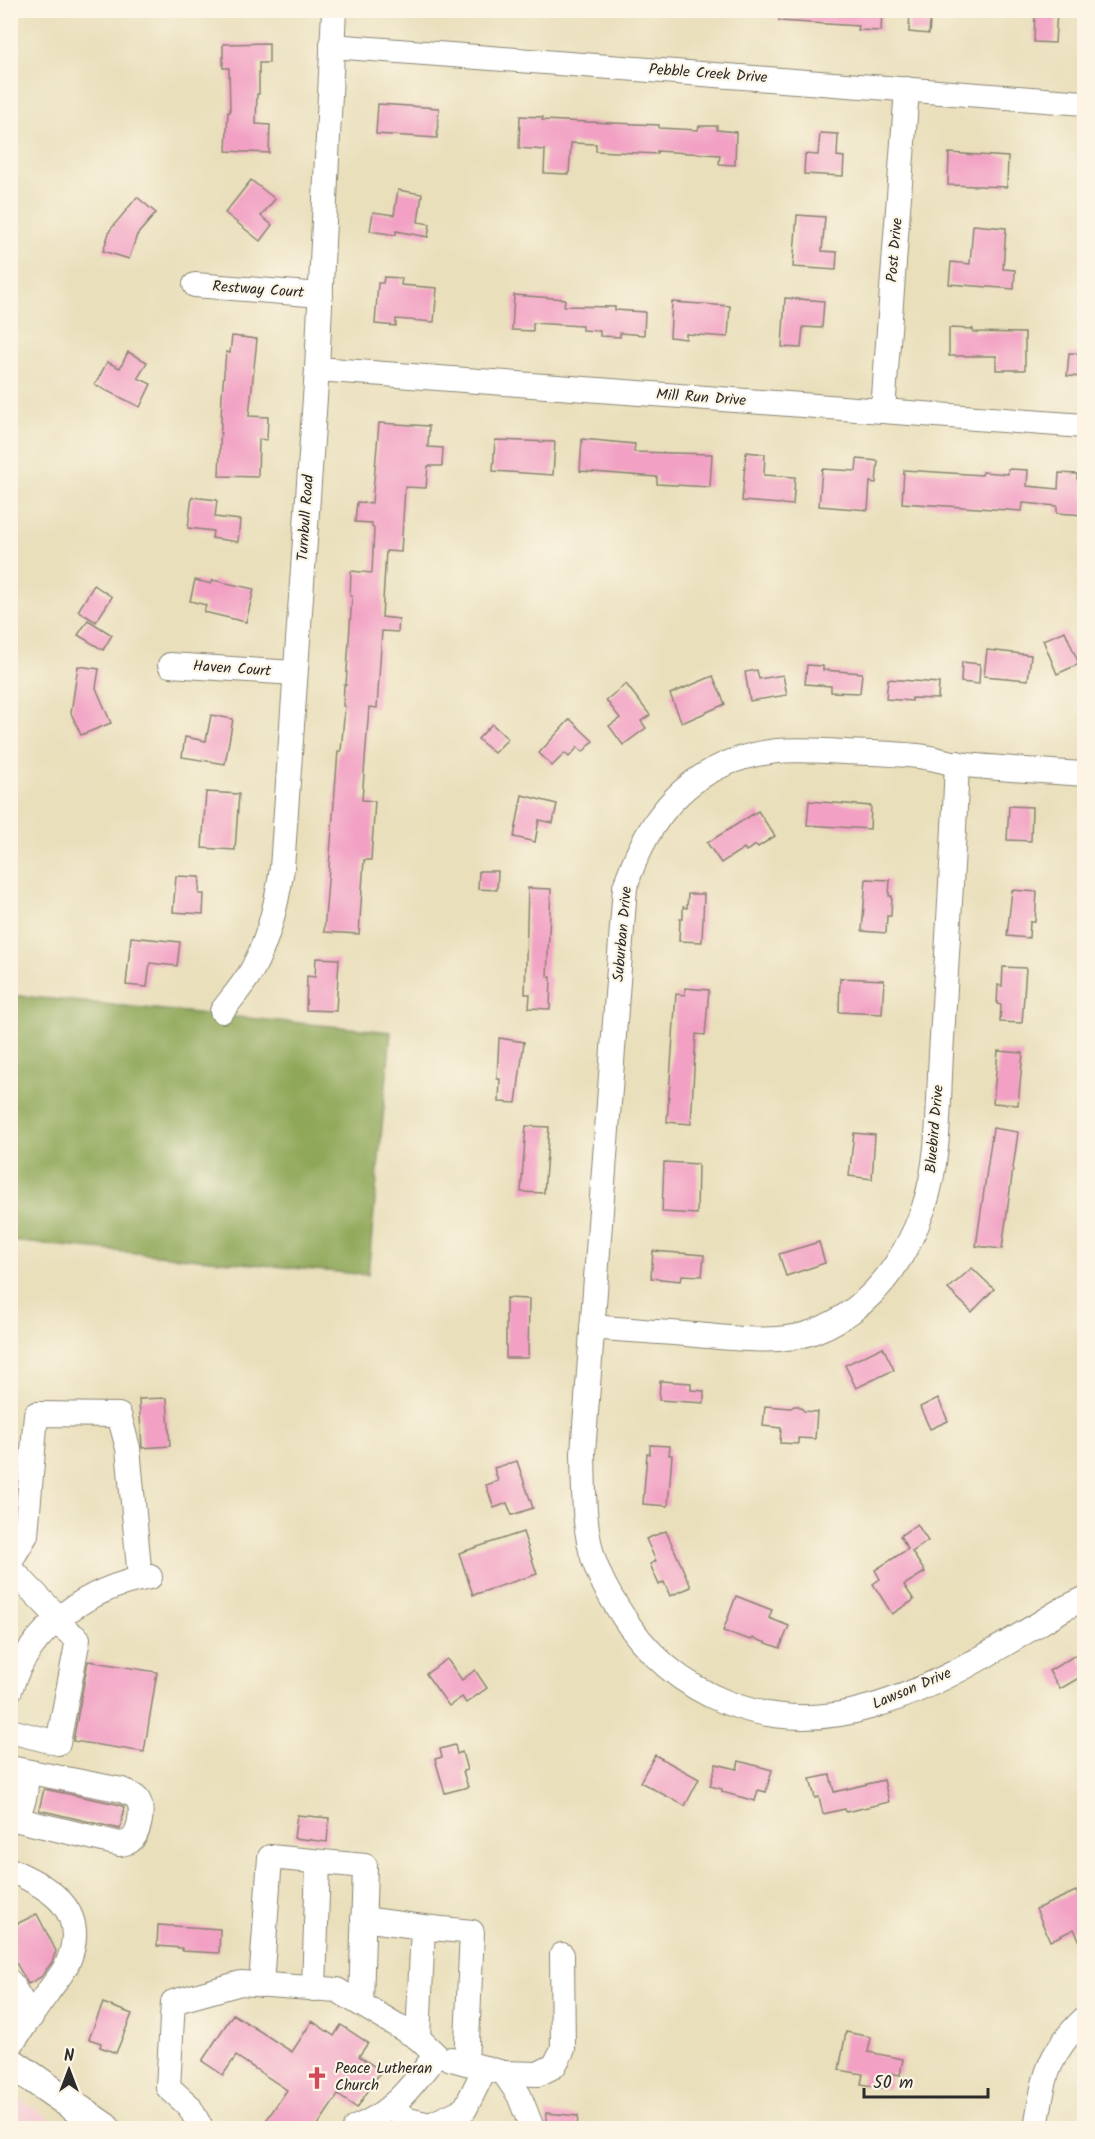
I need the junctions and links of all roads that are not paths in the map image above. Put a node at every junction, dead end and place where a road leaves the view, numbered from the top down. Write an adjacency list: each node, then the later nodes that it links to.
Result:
1 (334, 10): 2 (street, Turnbull Road)
2 (332, 46): 3 (street, Pebble Creek Drive); 6 (street, Turnbull Road)
3 (907, 89): 4 (street, Pebble Creek Drive); 8 (street, Post Drive)
4 (1084, 103)
5 (195, 285): 6 (street, Restway Court)
6 (321, 295): 7 (street, Turnbull Road)
7 (317, 369): 8 (street, Mill Run Drive); 11 (street, Turnbull Road)
8 (883, 410): 9 (street, Mill Run Drive)
9 (1084, 426)
10 (170, 665): 11 (street, Haven Court)
11 (295, 673): 14 (street, Turnbull Road)
12 (957, 764): 13 (street, Suburban Drive); 15 (street, Bluebird Drive); 15 (street, Suburban Drive)
13 (1084, 774)
14 (222, 1011)
15 (592, 1327): 18 (street, Lawson Drive)
16 (10, 1562): 19 (street)
17 (10, 1568): 19 (street)
18 (1084, 1599)
19 (57, 1620): 20 (street); 21 (street)
20 (10, 1690)
21 (10, 1731)
22 (17, 1769): 23 (street); 23 (street)
23 (13, 1818)
24 (318, 1862): 26 (street); 30 (street); 31 (street)
25 (10, 1870): 33 (street)
26 (363, 1919): 27 (street); 32 (street)
27 (423, 1927): 35 (street); 39 (street)
28 (562, 1955): 39 (street)
29 (10, 1982): 33 (street)
30 (261, 1985): 31 (street); 42 (street)
31 (314, 1989): 32 (street)
32 (361, 2004): 35 (street)
33 (31, 2017): 36 (street)
34 (1084, 2019): 45 (street)
35 (418, 2038): 37 (street)
36 (10, 2046)
37 (436, 2055): 39 (street); 40 (street)
38 (10, 2062): 41 (main road)
39 (485, 2068): 40 (street); 44 (street)
40 (391, 2107): 43 (street)
41 (105, 2128)
42 (201, 2128)
43 (355, 2128)
44 (532, 2128)
45 (1036, 2128)

